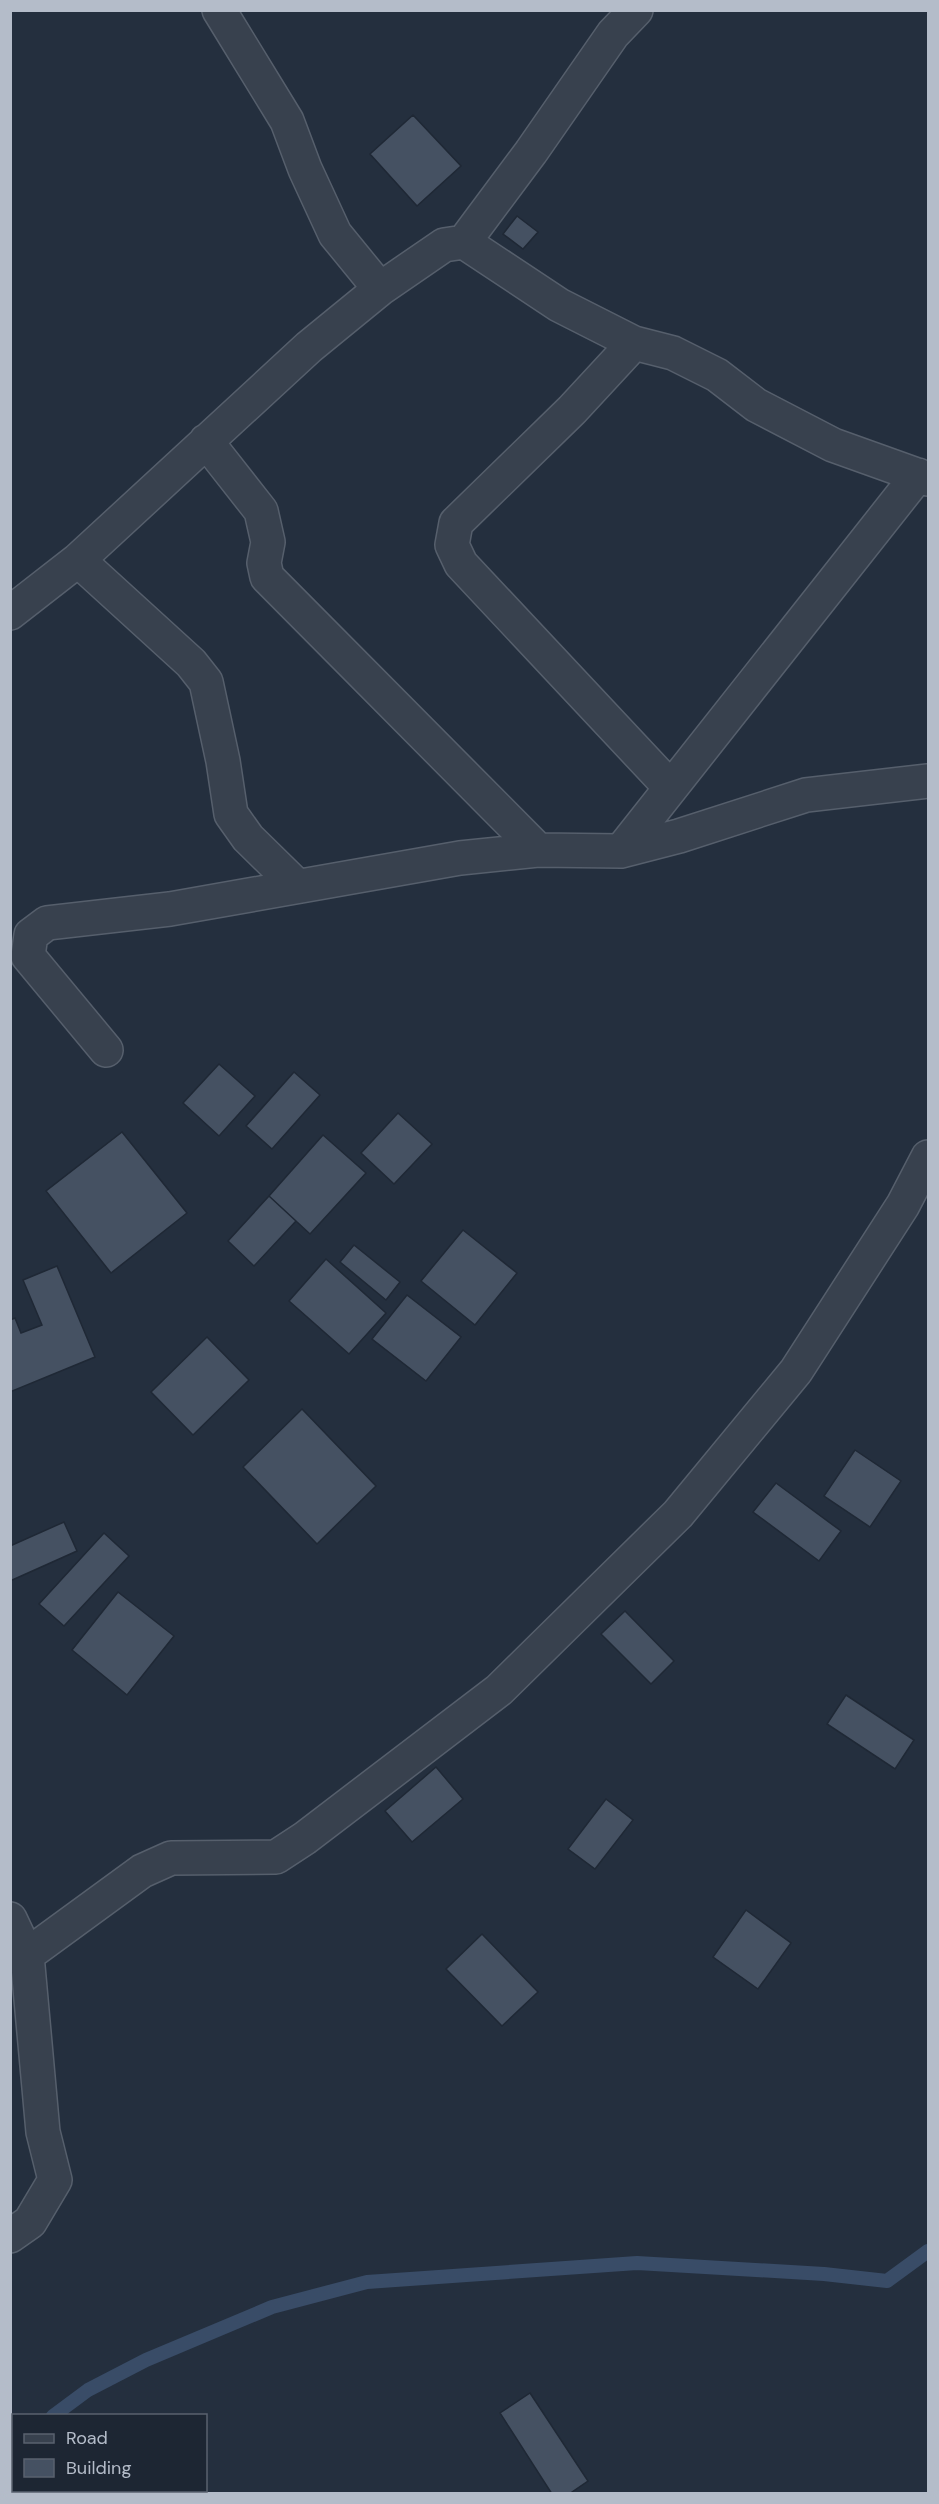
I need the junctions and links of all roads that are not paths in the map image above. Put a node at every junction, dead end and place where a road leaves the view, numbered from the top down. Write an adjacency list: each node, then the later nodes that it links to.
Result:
1 (219, 10): 4 (street)
2 (636, 10): 3 (street)
3 (464, 242): 4 (street); 5 (street)
4 (380, 289): 6 (street)
5 (634, 342): 7 (street); 11 (street)
6 (206, 441): 8 (street); 12 (street)
7 (923, 477): 11 (street)
8 (78, 560): 9 (street); 14 (street)
9 (10, 614)
10 (928, 781): 13 (street)
11 (670, 787): 13 (street)
12 (538, 850): 13 (street); 14 (street)
13 (621, 851)
14 (297, 886): 15 (street)
15 (106, 1050)
16 (928, 1157): 18 (street)
17 (10, 1919): 18 (street)
18 (27, 1955): 19 (street)
19 (10, 2236)

